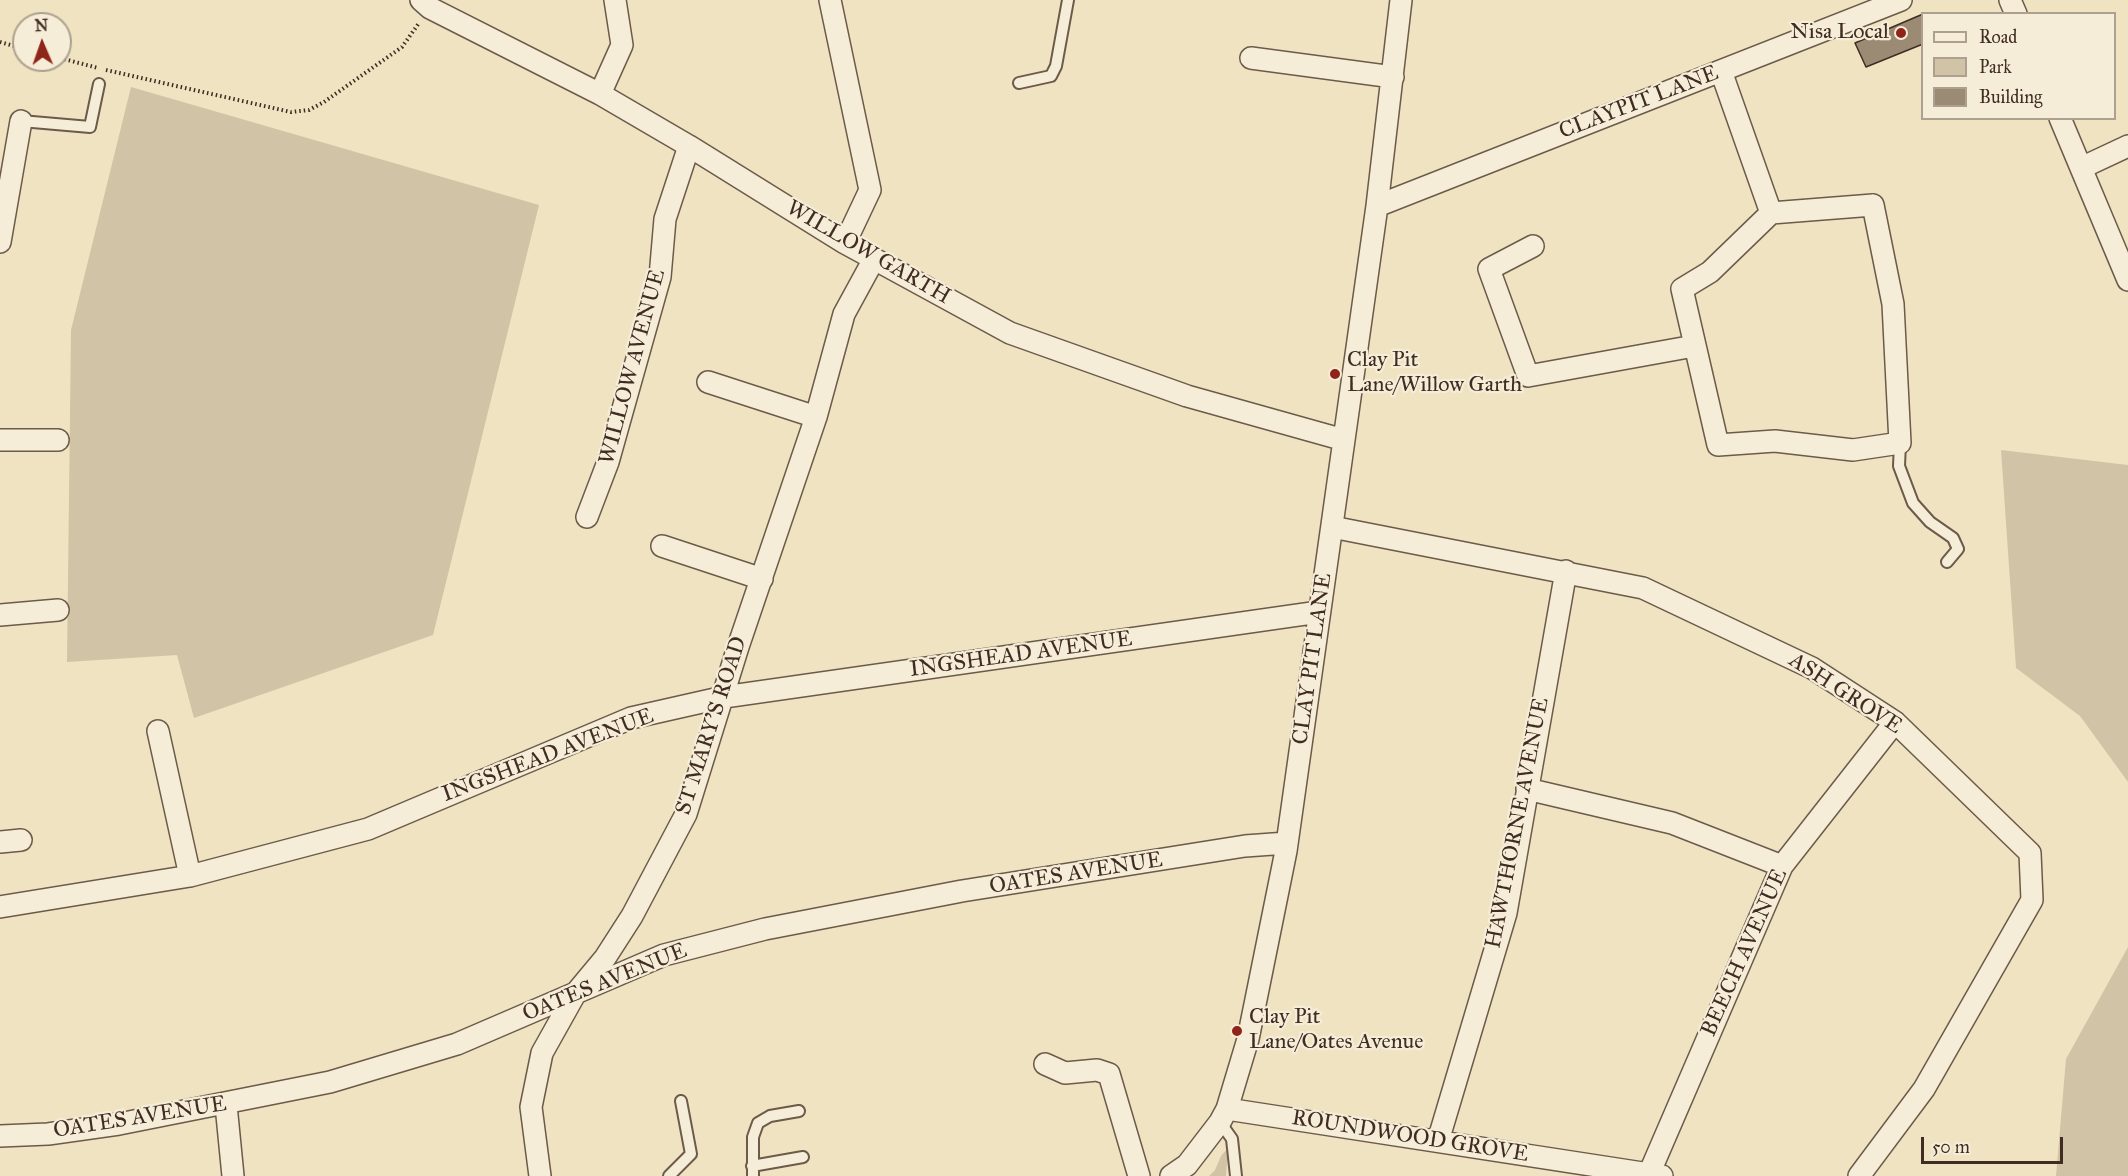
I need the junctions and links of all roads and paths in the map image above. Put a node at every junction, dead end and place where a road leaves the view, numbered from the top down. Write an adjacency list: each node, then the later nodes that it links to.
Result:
1 (615, 0): 14 (street)
2 (830, 0): 23 (street)
3 (1068, 0): 12 (lane)
4 (1401, 0): 11 (street, CLAY PIT LANE)
5 (1901, 0): 10 (street, CLAYPIT LANE)
6 (425, 4): 9 (path); 14 (street, WILLOW GARTH)
7 (1251, 58): 11 (street)
8 (72, 61): 9 (path)
9 (102, 69): 13 (path)
10 (1721, 71): 20 (street, CLAYPIT LANE); 21 (street)
11 (1393, 77): 20 (street, CLAY PIT LANE)
12 (1019, 83)
13 (99, 84): 16 (lane)
14 (600, 94): 17 (street, WILLOW GARTH)
15 (2061, 120): 19 (street)
16 (21, 121): 22 (street)
17 (689, 146): 23 (street, WILLOW GARTH); 34 (street, WILLOW AVENUE)
18 (2128, 146): 19 (street)
19 (2081, 168): 26 (street)
20 (1377, 206): 32 (street, CLAY PIT LANE)
21 (1771, 213): 27 (street); 33 (street)
22 (0, 242)
23 (845, 243): 25 (street, WILLOW GARTH)
24 (1533, 246): 27 (street)
25 (874, 259): 29 (street, ST MARY'S ROAD); 32 (street, WILLOW GARTH)
26 (2128, 280)
27 (1694, 346): 33 (street)
28 (708, 382): 29 (street)
29 (816, 417): 39 (street, ST MARY'S ROAD)
30 (0, 440): 31 (street)
31 (58, 440)
32 (1344, 440): 35 (street, CLAY PIT LANE)
33 (1900, 442): 37 (lane)
34 (587, 517)
35 (1332, 527): 38 (street, ASH GROVE); 41 (street, CLAY PIT LANE)
36 (662, 546): 39 (street)
37 (1947, 562)
38 (1566, 571): 44 (street, ASH GROVE); 46 (street, HAWTHORNE AVENUE)
39 (762, 579): 43 (street, ST MARY'S ROAD)
40 (58, 609): 42 (street)
41 (1319, 612): 43 (street, INGSHEAD AVENUE); 47 (street, CLAY PIT LANE)
42 (0, 615)
43 (724, 697): 49 (street, INGSHEAD AVENUE); 51 (street, ST MARY'S ROAD)
44 (1895, 722): 48 (street, BEECH AVENUE); 68 (street, ASH GROVE)
45 (158, 731): 49 (street)
46 (1527, 789): 48 (street); 58 (street, HAWTHORNE AVENUE)
47 (1287, 843): 51 (street, OATES AVENUE); 56 (street, CLAY PIT LANE)
48 (1782, 866): 61 (street, BEECH AVENUE)
49 (190, 876): 50 (street, INGSHEAD AVENUE)
50 (0, 907)
51 (575, 994): 54 (street, OATES AVENUE); 63 (street, ST MARY'S ROAD)
52 (1045, 1064): 65 (street)
53 (681, 1101): 64 (lane)
54 (226, 1105): 57 (street, OATES AVENUE); 62 (street)
55 (799, 1111): 60 (lane)
56 (1224, 1116): 58 (street, ROUNDWOOD GROVE); 66 (street); 67 (lane)
57 (0, 1136)
58 (1438, 1141): 61 (street, ROUNDWOOD GROVE)
59 (803, 1156): 60 (lane)
60 (753, 1171)
61 (1656, 1175)
62 (233, 1176)
63 (540, 1176)
64 (669, 1176)
65 (1138, 1176)
66 (1171, 1176)
67 (1236, 1176)
68 (1859, 1176)

